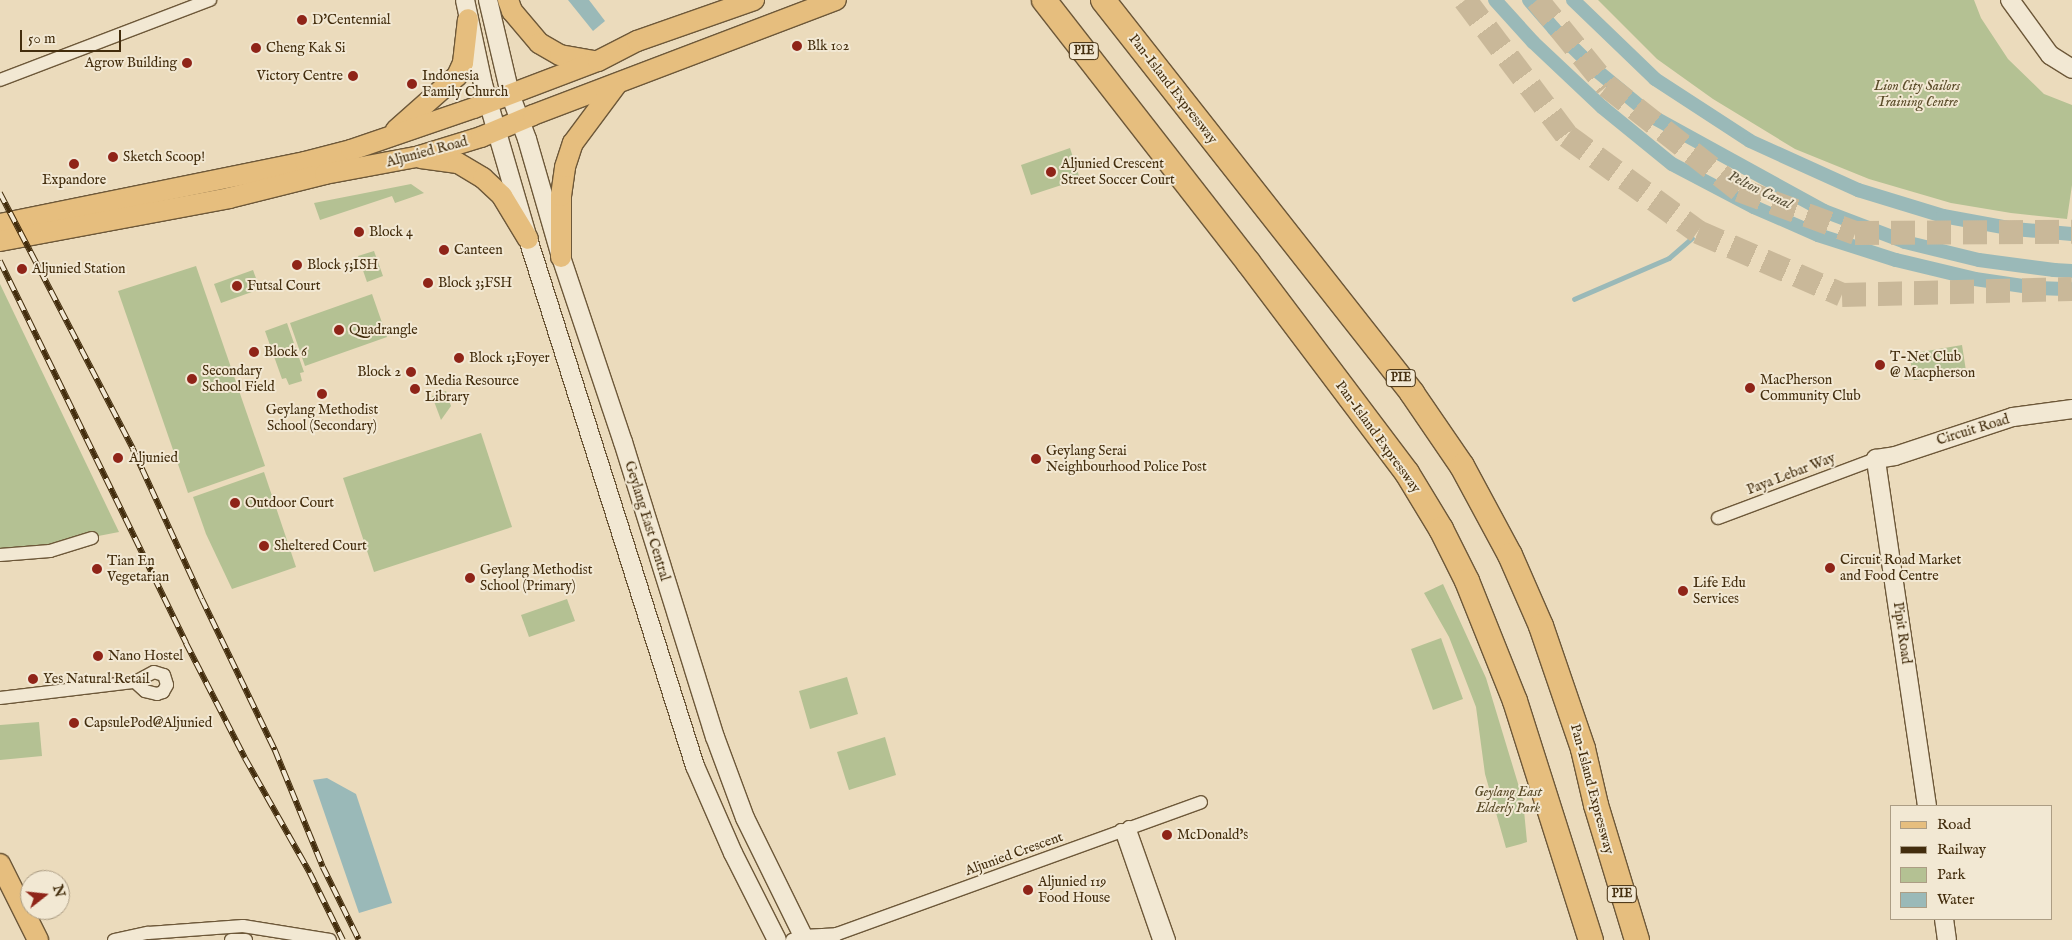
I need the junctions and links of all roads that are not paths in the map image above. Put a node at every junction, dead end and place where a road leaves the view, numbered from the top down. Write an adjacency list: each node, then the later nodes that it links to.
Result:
1 (210, 0): 9 (street)
2 (488, 0): 15 (main road, Geylang East Central)
3 (508, 0): 11 (main road)
4 (754, 0): 11 (main road, Aljunied Road)
5 (836, 0): 14 (main road, Aljunied Road)
6 (1044, 0): 47 (highway, Pan-Island Expressway / PIE)
7 (1103, 0): 48 (highway, Pan-Island Expressway / PIE)
8 (2010, 0): 12 (main road)
9 (183, 5): 13 (street)
10 (467, 10): 16 (main road, Geylang East Central); 19 (main road)
11 (598, 61): 15 (main road, Aljunied Road)
12 (2072, 69)
13 (0, 80)
14 (616, 85): 17 (main road, Aljunied Road); 24 (main road)
15 (510, 94): 16 (main road, Aljunied Road); 17 (main road, Geylang East Central)
16 (489, 101): 18 (main road, Geylang East Central); 19 (main road, Aljunied Road)
17 (520, 121): 18 (main road, Aljunied Road); 24 (main road, Geylang East Central)
18 (497, 130): 20 (main road, Aljunied Road); 22 (main road, Geylang East Central)
19 (385, 138): 21 (main road, Aljunied Road)
20 (416, 157): 22 (main road); 23 (main road, Aljunied Road)
21 (0, 224)
22 (528, 239): 44 (main road, Geylang East Central)
23 (0, 241)
24 (561, 257): 38 (main road, Geylang East Central)
25 (2072, 409): 26 (main road, Circuit Road)
26 (1876, 459): 27 (street, Paya Lebar Way); 33 (main road, Pipit Road)
27 (1718, 518)
28 (92, 538): 29 (street)
29 (0, 555)
30 (135, 682): 31 (street)
31 (0, 698)
32 (1201, 802): 34 (street, Aljunied Crescent)
33 (1927, 805)
34 (1125, 829): 37 (street, Aljunied Crescent); 45 (street); 46 (street)
35 (0, 864): 39 (main road)
36 (1944, 920): 49 (main road)
37 (833, 937): 38 (street, Aljunied Crescent)
38 (800, 939)
39 (38, 940)
40 (114, 940): 43 (street)
41 (231, 940): 42 (street)
42 (246, 940)
43 (330, 940)
44 (777, 940)
45 (1159, 940)
46 (1169, 940)
47 (1591, 940)
48 (1637, 940)
49 (1946, 940)

